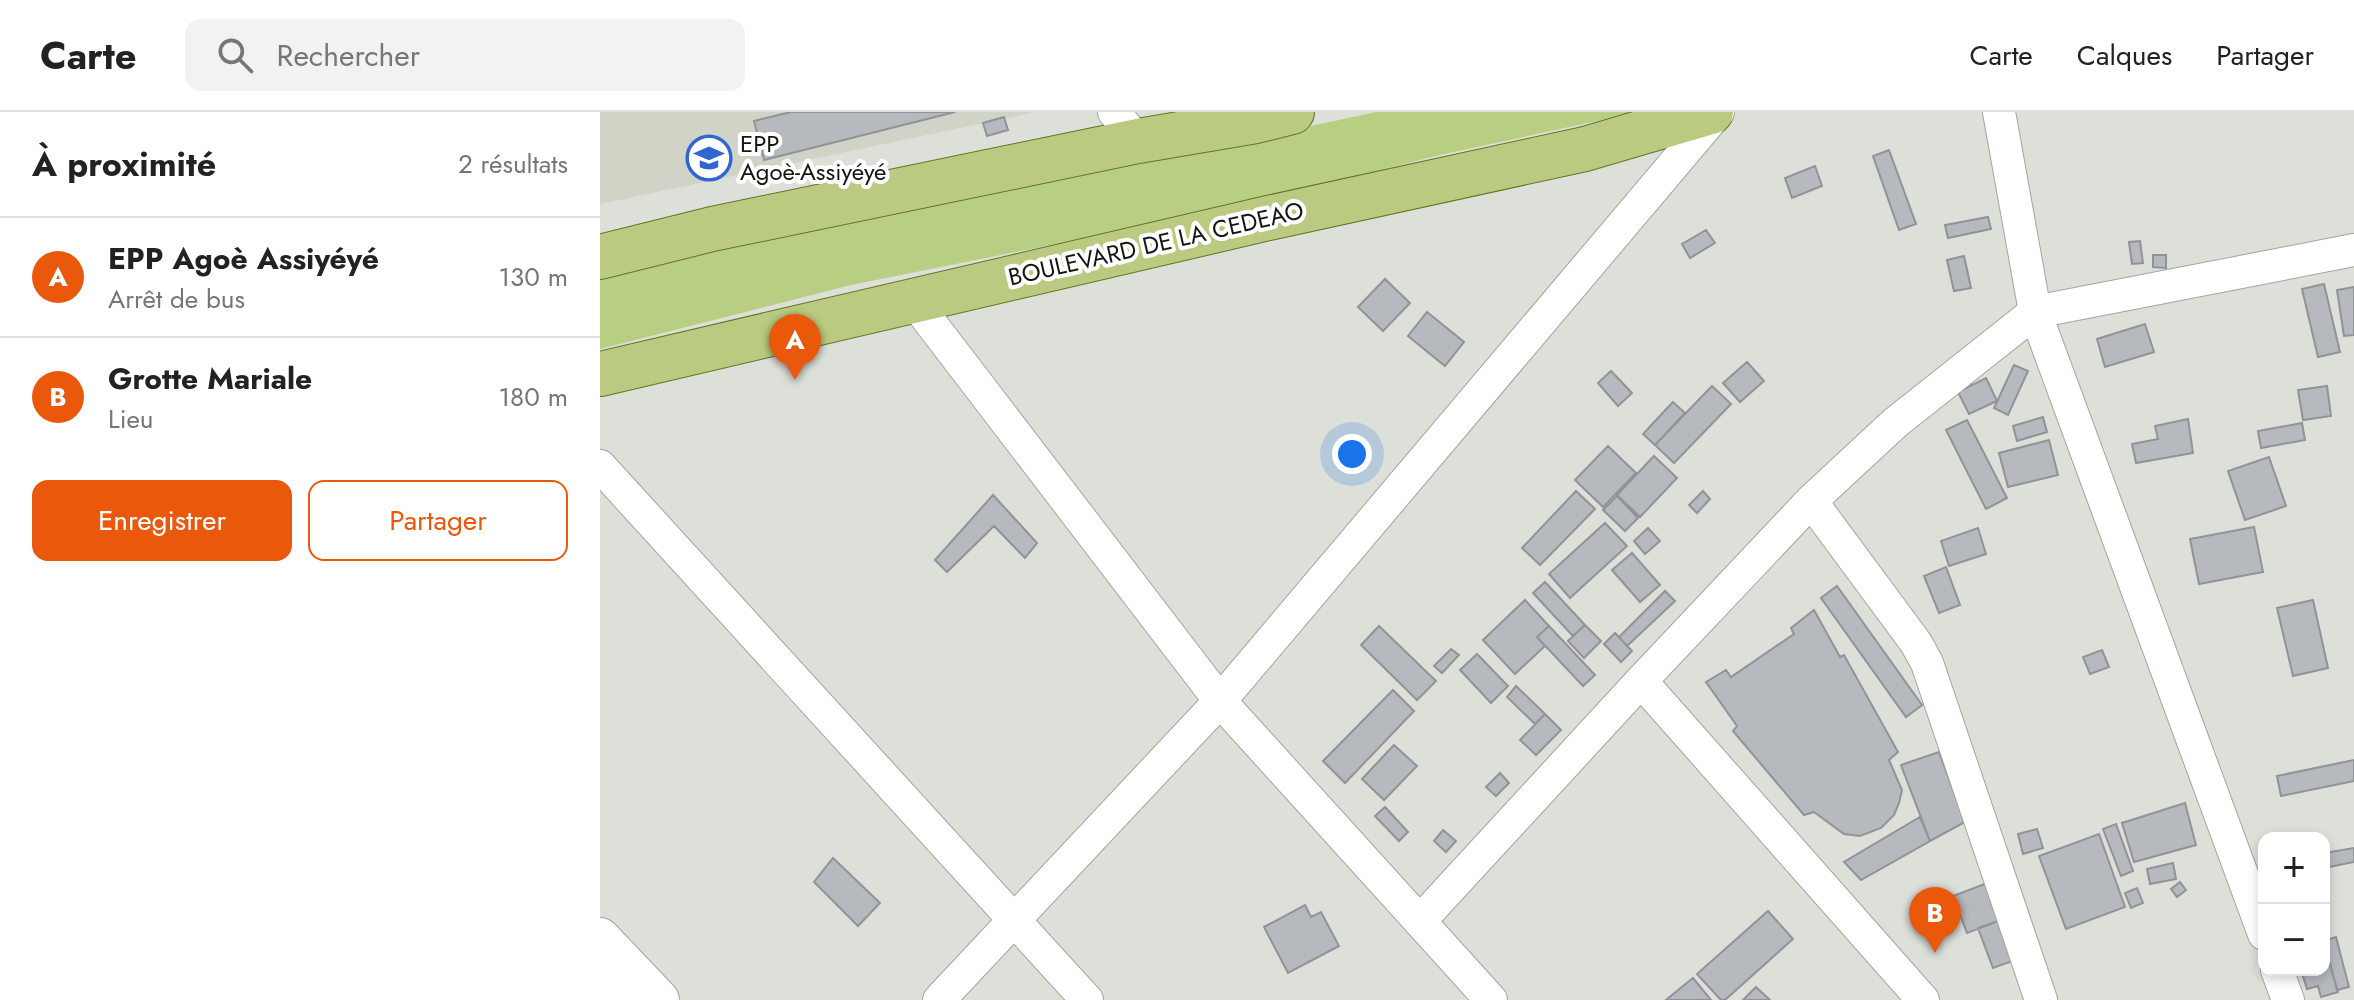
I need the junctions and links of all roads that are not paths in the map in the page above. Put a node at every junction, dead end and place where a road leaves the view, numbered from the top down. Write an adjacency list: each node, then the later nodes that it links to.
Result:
1 (1292, 112): 5 (main road)
2 (1711, 112): 8 (main road, BOULEVARD DE LA CEDEAO)
3 (1718, 112): 14 (street)
4 (1999, 112): 9 (street)
5 (1126, 127): 7 (main road)
6 (2354, 250): 9 (street)
7 (600, 257)
8 (913, 300): 10 (main road, BOULEVARD DE LA CEDEAO); 14 (street)
9 (2035, 312): 12 (street); 15 (street)
10 (600, 374)
11 (600, 466): 16 (street)
12 (1811, 501): 13 (street); 27 (street)
13 (1641, 681): 17 (street); 26 (street)
14 (1220, 701): 16 (street); 17 (street)
15 (2258, 918)
16 (1014, 920): 23 (street); 24 (street)
17 (1420, 921): 25 (street)
18 (600, 938): 22 (street)
19 (2279, 976): 28 (street)
20 (600, 986): 21 (street)
21 (613, 1000)
22 (659, 1000)
23 (939, 1000)
24 (1087, 1000)
25 (1491, 1000)
26 (1923, 1000)
27 (2041, 1000)
28 (2288, 1000)

